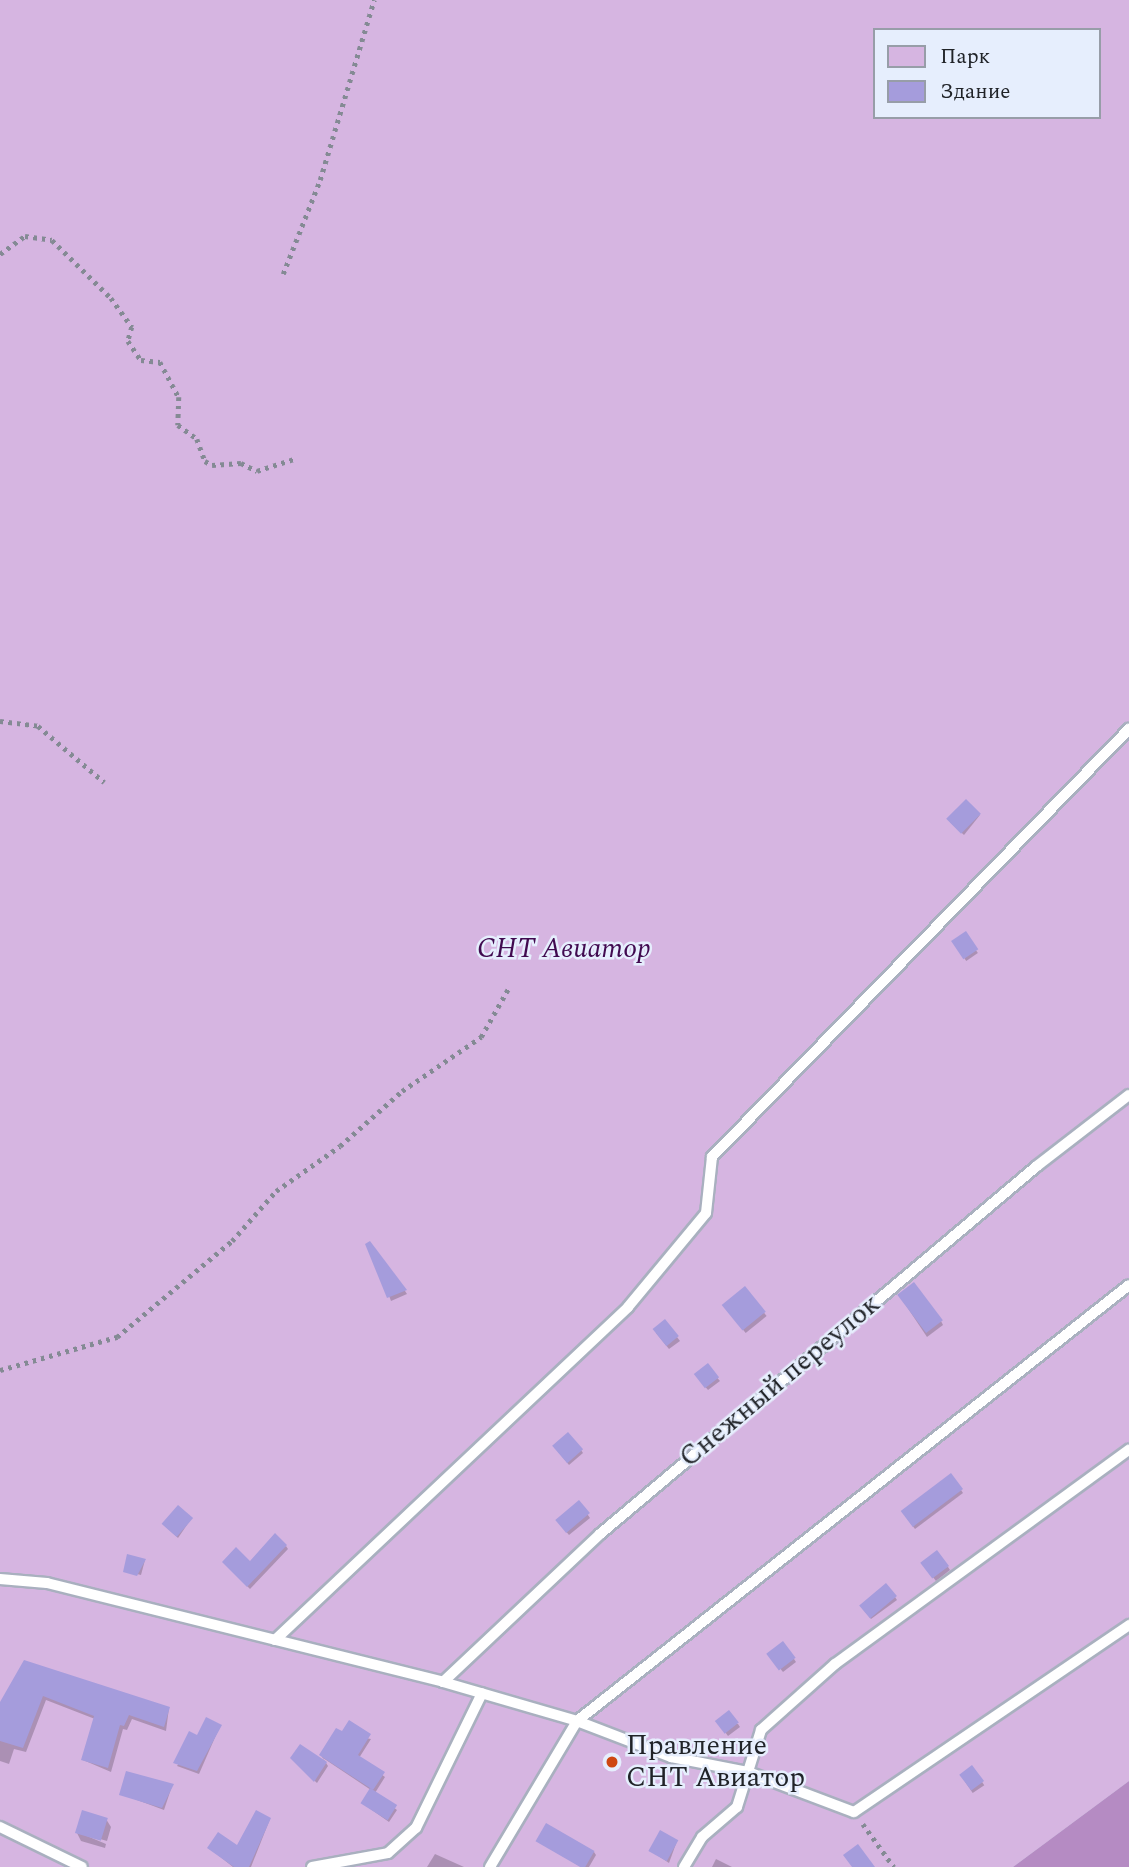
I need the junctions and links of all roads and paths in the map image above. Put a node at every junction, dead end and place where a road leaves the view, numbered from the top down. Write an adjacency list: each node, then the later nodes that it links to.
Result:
1 (374, 0): 3 (path)
2 (0, 254): 4 (path)
3 (283, 274)
4 (295, 459)
5 (0, 721): 7 (path)
6 (1129, 729): 16 (lane)
7 (104, 782)
8 (508, 989): 11 (path)
9 (1129, 1095): 17 (lane, Снежный переулок)
10 (1129, 1285): 19 (lane)
11 (0, 1370)
12 (1129, 1450): 20 (lane)
13 (3, 1579): 14 (lane); 16 (lane)
14 (0, 1593)
15 (1129, 1625): 21 (lane)
16 (275, 1640): 17 (lane)
17 (443, 1682): 18 (lane)
18 (482, 1693): 19 (lane); 24 (lane)
19 (577, 1721): 20 (lane); 25 (lane)
20 (748, 1772): 21 (lane); 26 (lane)
21 (854, 1812): 27 (path)
22 (0, 1827): 23 (lane)
23 (82, 1867)
24 (312, 1867)
25 (490, 1867)
26 (684, 1867)
27 (894, 1867)

